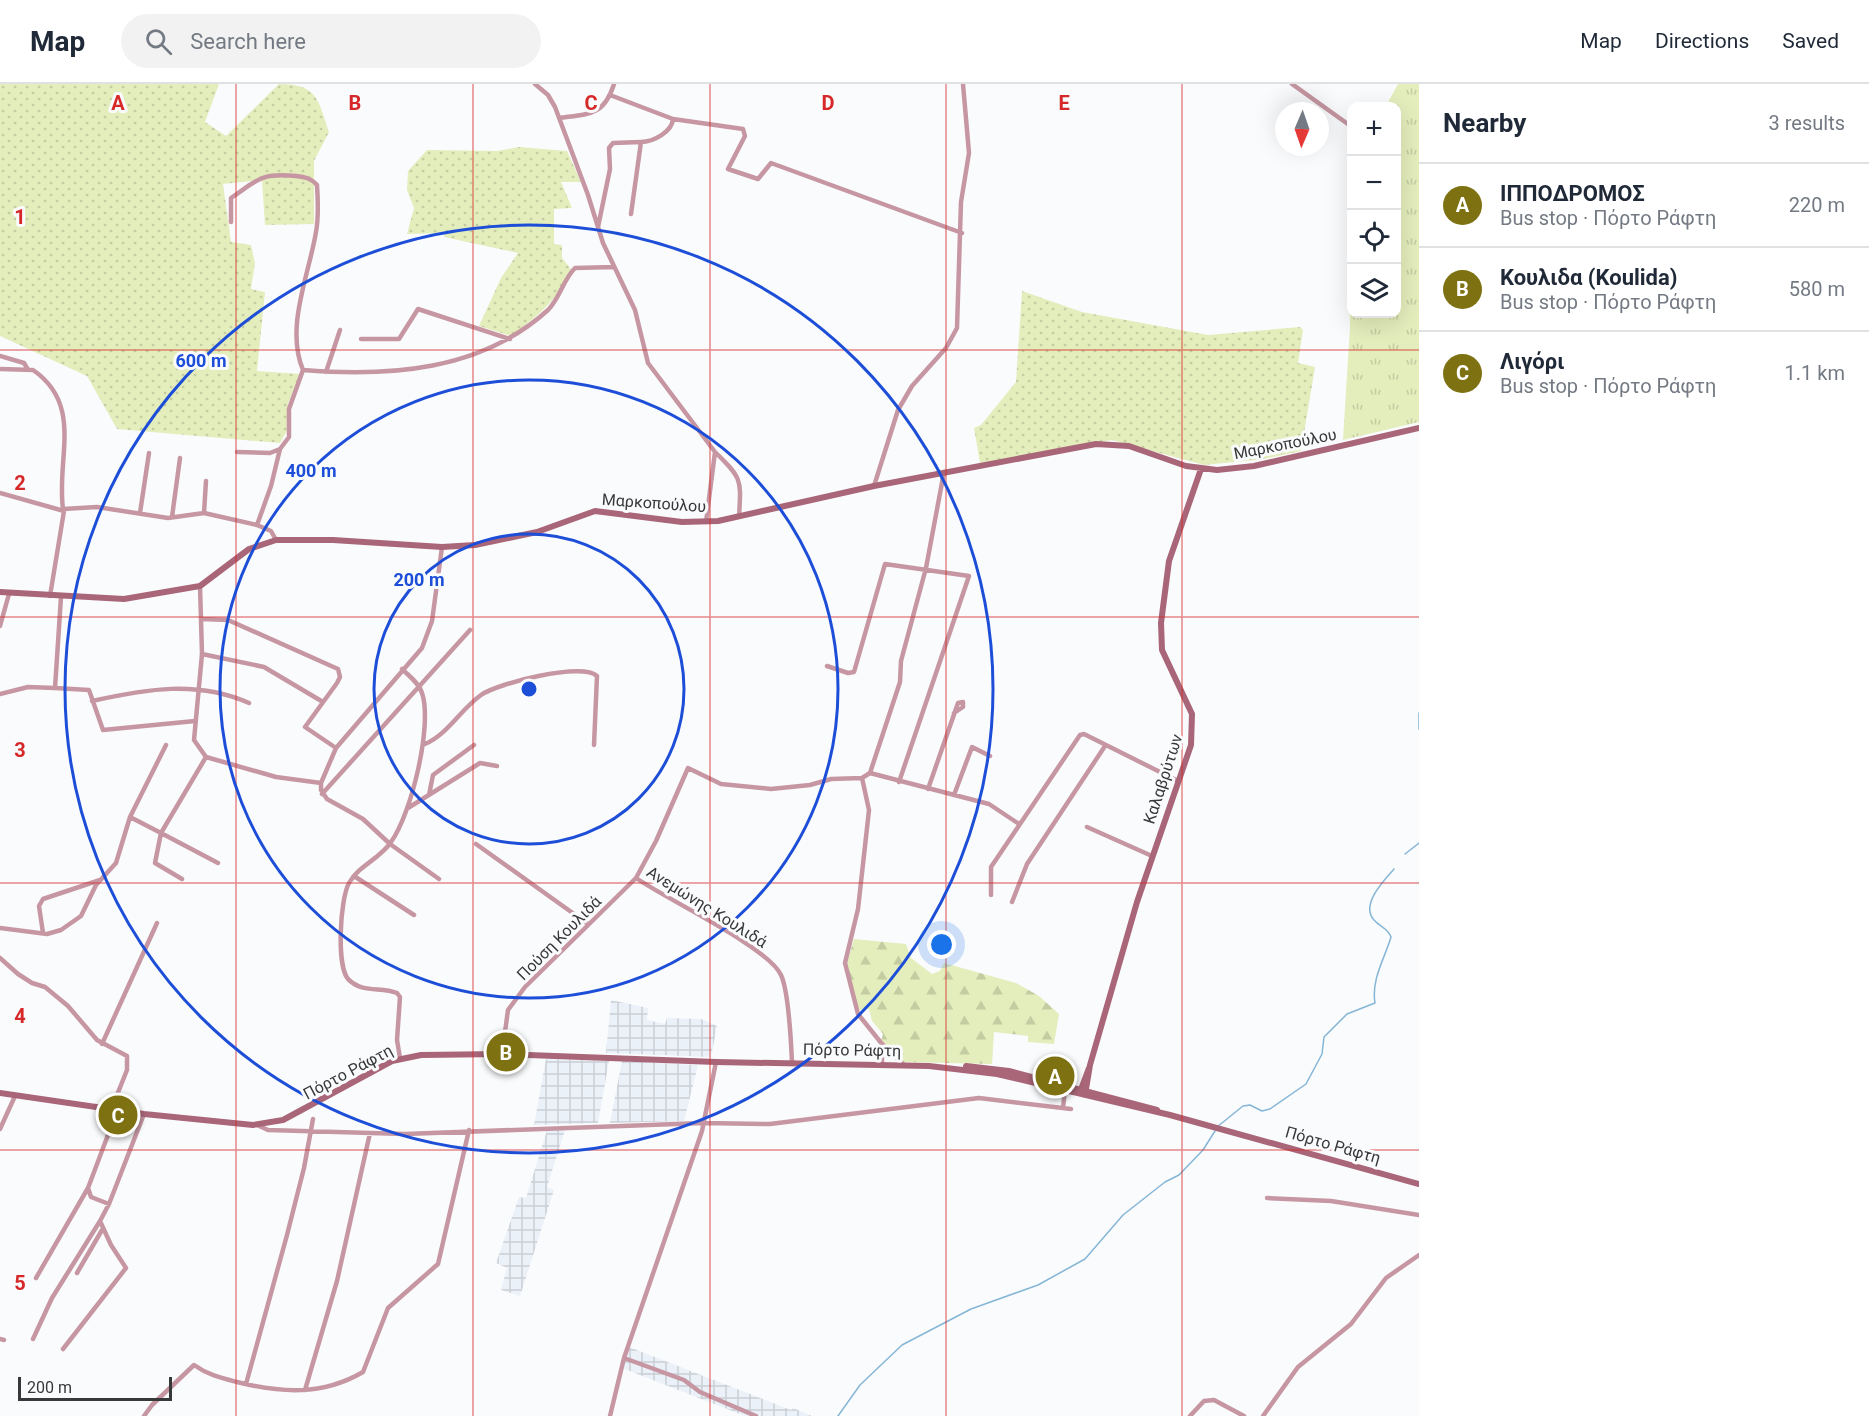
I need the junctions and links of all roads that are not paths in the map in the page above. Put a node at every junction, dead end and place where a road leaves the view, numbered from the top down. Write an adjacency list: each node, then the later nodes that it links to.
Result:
1 (535, 84): 6 (street)
2 (614, 84): 5 (street)
3 (963, 84): 13 (street)
4 (1293, 84): 8 (street)
5 (610, 95): 6 (street); 7 (street)
6 (559, 118): 12 (street)
7 (673, 119): 9 (street); 13 (street)
8 (1347, 123)
9 (640, 142): 10 (street); 12 (street)
10 (632, 214)
11 (231, 222): 21 (street)
12 (598, 227): 14 (street)
13 (962, 233): 32 (street)
14 (613, 267): 17 (street); 26 (street)
15 (340, 330): 22 (street)
16 (361, 339): 17 (street)
17 (510, 339): 22 (street)
18 (0, 356): 19 (street)
19 (27, 368): 20 (street); 34 (street)
20 (0, 369)
21 (303, 370): 22 (street); 24 (street)
22 (326, 372)
23 (1419, 428): 29 (main road, Μαρκοπούλου)
24 (280, 449): 25 (street); 40 (street)
25 (237, 452)
26 (715, 452): 38 (street); 39 (street)
27 (148, 453): 35 (street)
28 (180, 458): 37 (street)
29 (1201, 469): 30 (main road, Μαρκοπούλου); 76 (main road, Καλαβρύτων)
30 (944, 472): 32 (main road, Μαρκοπούλου); 43 (street)
31 (206, 481): 36 (street)
32 (874, 486): 38 (main road, Μαρκοπούλου)
33 (0, 493): 34 (street)
34 (63, 510): 35 (street); 47 (street)
35 (140, 513): 37 (street)
36 (204, 513): 37 (street); 40 (street)
37 (172, 517)
38 (739, 517): 39 (main road, Μαρκοπούλου)
39 (706, 522): 42 (main road, Μαρκοπούλου)
40 (257, 525): 41 (street)
41 (276, 540): 42 (main road, Μαρκοπούλου); 44 (main road, Μαρκοπούλου)
42 (442, 547): 54 (street)
43 (926, 568): 53 (street); 73 (street); 77 (street)
44 (200, 586): 48 (main road, Μαρκοπούλου); 49 (street)
45 (0, 592): 46 (main road, Μαρκοπούλου)
46 (9, 594): 47 (main road, Μαρκοπούλου); 50 (street)
47 (50, 596): 48 (main road, Μαρκοπούλου)
48 (61, 597): 56 (street)
49 (202, 619): 52 (street); 60 (street)
50 (0, 626)
51 (470, 630): 55 (street)
52 (202, 654): 57 (street); 60 (street)
53 (827, 666)
54 (402, 669): 55 (street); 69 (street)
55 (419, 686): 64 (street); 81 (street)
56 (55, 688): 58 (street); 59 (street)
57 (199, 690): 59 (street); 61 (street); 63 (street)
58 (0, 694)
59 (92, 701): 63 (street)
60 (324, 702): 69 (street)
61 (249, 703)
62 (954, 713): 75 (street)
63 (195, 722): 71 (street)
64 (424, 744): 67 (street); 84 (street)
65 (166, 745): 85 (street)
66 (474, 745): 82 (street)
67 (594, 745)
68 (1105, 746): 76 (street); 86 (street); 99 (street)
69 (336, 748): 78 (street)
70 (990, 756): 83 (street)
71 (206, 757): 78 (street); 88 (street)
72 (497, 766): 82 (street)
73 (870, 773): 74 (street); 77 (street)
74 (862, 778): 94 (street, Ανεμώνης Κουλιδά); 107 (street)
75 (933, 778): 79 (street); 80 (street)
76 (1178, 781): 91 (main road, Καλαβρύτων)
77 (899, 782): 79 (street)
78 (321, 783): 81 (street)
79 (928, 789): 80 (street)
80 (940, 792): 83 (street)
81 (322, 794): 89 (street)
82 (429, 795): 84 (street)
83 (954, 795): 86 (street)
84 (408, 808): 89 (street)
85 (130, 817): 88 (street); 95 (street)
86 (1019, 824): 98 (street)
87 (1087, 827): 91 (street)
88 (161, 833): 92 (street); 96 (street)
89 (390, 844): 93 (street); 97 (street)
90 (476, 844): 102 (street)
91 (1152, 856): 116 (main road, Καλαβρύτων)
92 (218, 863)
93 (354, 876): 100 (street); 109 (street)
94 (636, 878): 102 (street, Πούση Κουλιδά); 111 (street, Ανεμώνης Κουλιδά)
95 (102, 879): 104 (street); 104 (street)
96 (182, 879)
97 (440, 879)
98 (991, 895)
99 (1012, 902)
100 (414, 915)
101 (157, 923): 106 (street)
102 (588, 924): 108 (street, Πούση Κουλιδά)
103 (0, 928): 104 (street)
104 (43, 933)
105 (0, 958): 106 (street)
106 (102, 1044): 121 (street)
107 (882, 1044): 112 (street); 113 (street)
108 (502, 1054): 109 (main road, Πόρτο Ράφτη); 110 (main road, Πόρτο Ράφτη)
109 (400, 1058): 123 (main road, Πόρτο Ράφτη)
110 (716, 1062): 111 (main road, Πόρτο Ράφτη); 125 (street)
111 (792, 1062): 112 (main road, Πόρτο Ράφτη)
112 (882, 1064): 113 (main road, Πόρτο Ράφτη)
113 (903, 1064): 114 (main road, Πόρτο Ράφτη)
114 (929, 1066): 115 (main road, Πόρτο Ράφτη); 116 (main road, Πόρτο Ράφτη)
115 (1065, 1090): 116 (main road, Πόρτο Ράφτη); 119 (street)
116 (1083, 1092): 132 (main road, Πόρτο Ράφτη)
117 (0, 1093): 118 (main road, Πόρτο Ράφτη)
118 (15, 1096): 121 (main road, Πόρτο Ράφτη); 127 (street)
119 (1063, 1108): 120 (street); 125 (street)
120 (1071, 1109)
121 (114, 1110): 122 (main road, Πόρτο Ράφτη); 133 (street)
122 (144, 1114): 126 (main road, Πόρτο Ράφτη); 135 (street)
123 (287, 1118): 126 (main road, Πόρτο Ράφτη); 128 (street)
124 (313, 1119): 130 (street)
125 (703, 1123): 129 (street); 144 (street)
126 (257, 1125): 128 (street)
127 (0, 1129)
128 (291, 1129): 130 (street)
129 (469, 1130): 131 (street); 146 (street)
130 (312, 1131): 131 (street); 145 (street)
131 (370, 1133): 146 (street)
132 (1419, 1184)
133 (88, 1188): 135 (street); 141 (street)
134 (1267, 1198): 136 (street)
135 (109, 1204): 137 (street)
136 (1419, 1215)
137 (100, 1221): 138 (street); 142 (street)
138 (102, 1230): 140 (street); 143 (street)
139 (1419, 1255): 152 (street)
140 (76, 1273)
141 (36, 1278)
142 (33, 1339)
143 (63, 1349)
144 (624, 1358): 148 (street); 149 (street)
145 (246, 1384): 146 (street); 147 (street)
146 (305, 1390)
147 (144, 1416)
148 (610, 1416)
149 (756, 1416)
150 (1190, 1416): 151 (street)
151 (1244, 1416)
152 (1263, 1416)

